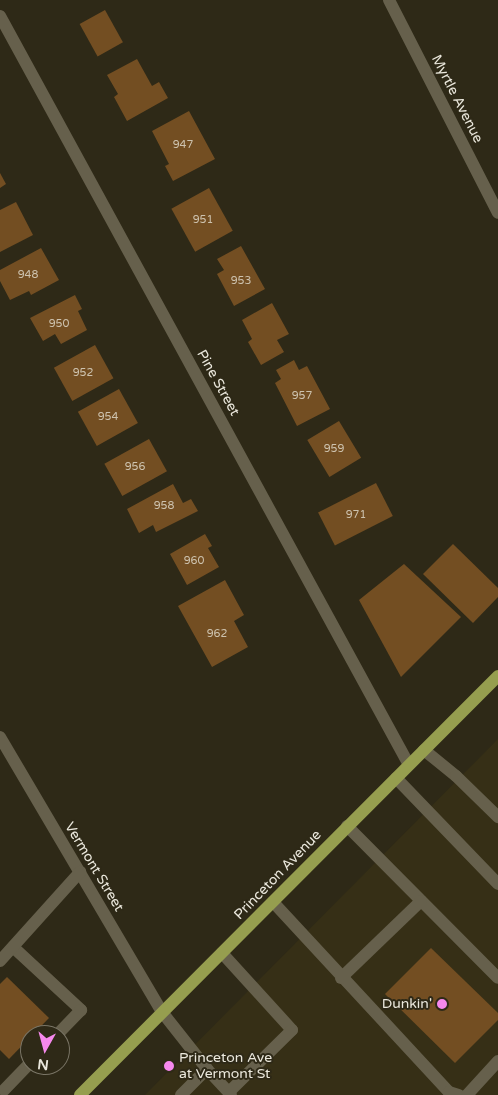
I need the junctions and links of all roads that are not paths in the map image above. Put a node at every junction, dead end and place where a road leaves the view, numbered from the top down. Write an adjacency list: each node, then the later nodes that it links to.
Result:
1 (389, 0): 3 (street, Myrtle Avenue)
2 (0, 16): 7 (street, Pine Street)
3 (498, 213)
4 (498, 676): 6 (main road, Princeton Avenue)
5 (0, 737): 11 (street, Vermont Street)
6 (424, 750): 7 (main road, Princeton Avenue); 9 (street)
7 (409, 765): 8 (main road, Princeton Avenue)
8 (396, 778): 10 (main road, Princeton Avenue); 12 (street)
9 (498, 817)
10 (346, 826): 13 (main road, Princeton Avenue); 14 (street)
11 (80, 872): 15 (street); 20 (street, Vermont Street)
12 (498, 884)
13 (273, 902): 16 (main road, Princeton Avenue); 18 (street)
14 (422, 902): 18 (street); 19 (street)
15 (12, 947): 17 (street); 21 (street)
16 (222, 953): 20 (main road, Princeton Avenue); 26 (street)
17 (0, 961)
18 (341, 978): 29 (street)
19 (498, 978)
20 (162, 1012): 23 (street, Vermont Street); 27 (main road, Princeton Avenue)
21 (67, 1025)
22 (498, 1061): 30 (street)
23 (207, 1069): 26 (street, Vermont Street); 28 (street)
24 (20, 1074): 25 (street)
25 (5, 1091)
26 (230, 1093)
27 (80, 1095)
28 (182, 1095)
29 (459, 1095)
30 (466, 1095)

